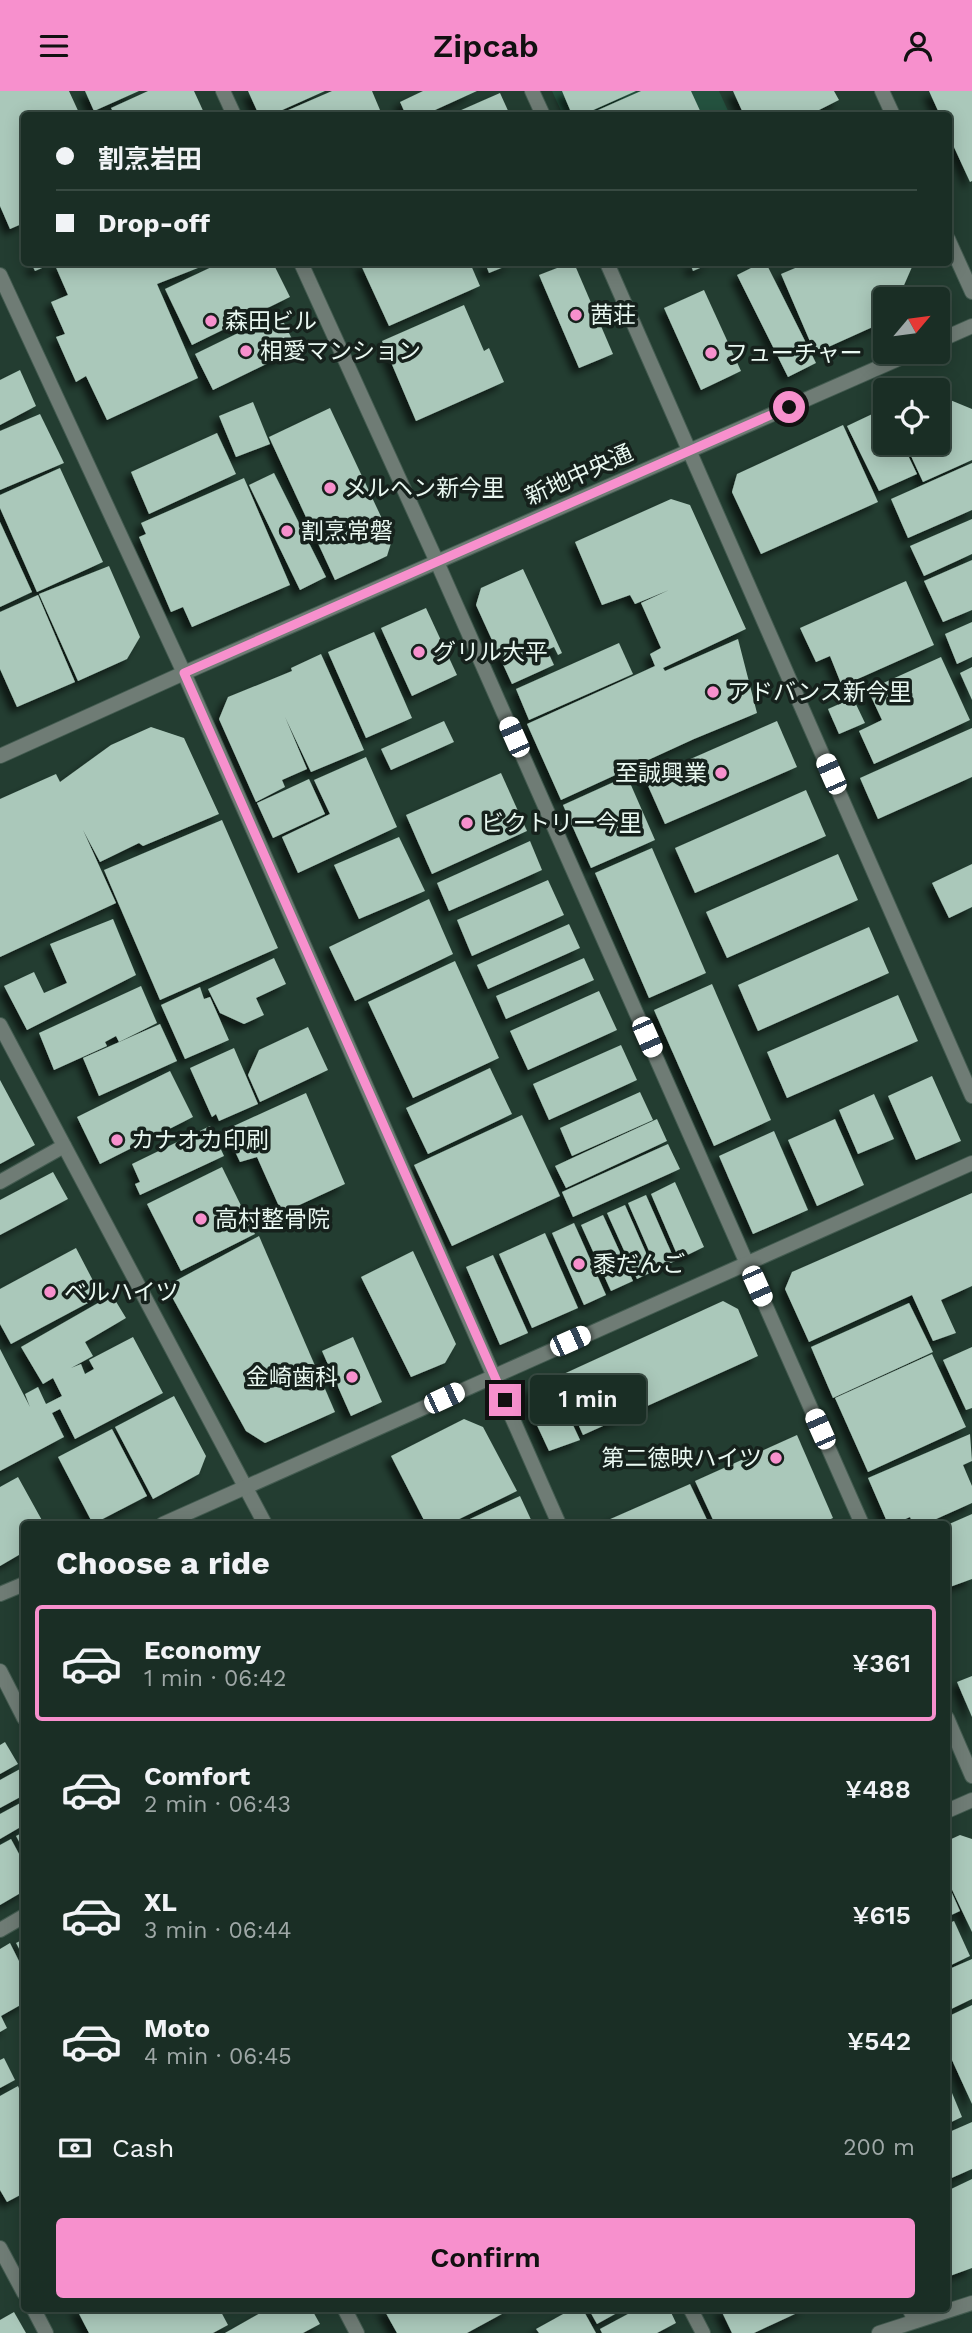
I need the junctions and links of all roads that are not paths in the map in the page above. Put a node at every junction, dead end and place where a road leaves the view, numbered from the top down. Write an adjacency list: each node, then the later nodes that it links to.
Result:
1 (223, 91): 4 (street)
2 (532, 91): 5 (street)
3 (882, 91): 6 (street)
4 (233, 112)
5 (542, 112)
6 (892, 112)
7 (952, 248): 11 (street)
8 (302, 266): 16 (street)
9 (608, 266): 15 (street)
10 (0, 275): 17 (street)
11 (972, 292)
12 (972, 326): 13 (street)
13 (950, 336)
14 (887, 364): 15 (street, 新地中央通)
15 (690, 452): 16 (street, 新地中央通); 20 (street)
16 (437, 562): 17 (street, 新地中央通); 24 (street)
17 (184, 673): 18 (street, 新地中央通); 25 (street)
18 (0, 756)
19 (0, 1025): 21 (street)
20 (972, 1096)
21 (64, 1146): 23 (street); 26 (street)
22 (972, 1163): 24 (street)
23 (0, 1182)
24 (747, 1262): 25 (street); 30 (street)
25 (494, 1375): 26 (street); 29 (street)
26 (246, 1489): 27 (street); 28 (street)
27 (170, 1521)
28 (263, 1521)
29 (558, 1521)
30 (861, 1521)
31 (21, 1585): 32 (street)
32 (0, 1594)
33 (0, 1671): 34 (street)
34 (21, 1712)
35 (950, 1725): 36 (street)
36 (972, 1776)
37 (972, 1800): 38 (street)
38 (950, 1810)
39 (21, 1918): 40 (street)
40 (0, 1930)
41 (0, 2248): 42 (street)
42 (21, 2287)
43 (972, 2303): 44 (street)
44 (950, 2307)
45 (35, 2312): 49 (street)
46 (346, 2312): 50 (street)
47 (692, 2312): 51 (street)
48 (912, 2315): 52 (street)
49 (46, 2333)
50 (357, 2333)
51 (703, 2333)
52 (878, 2333)

